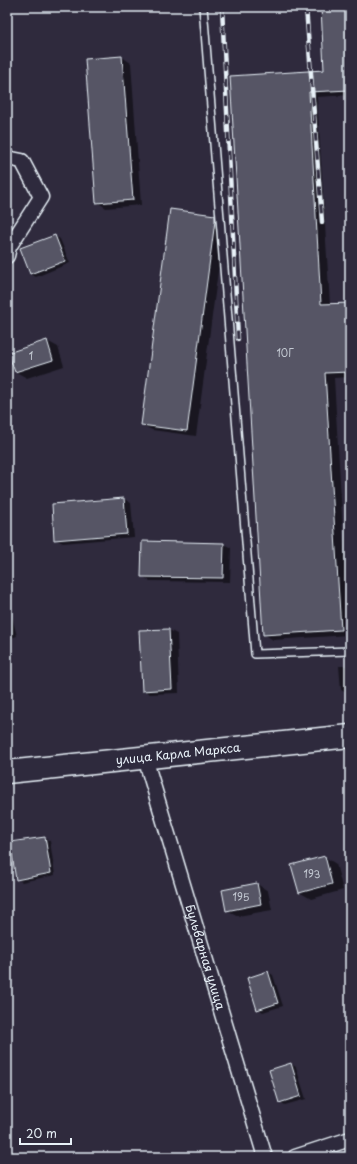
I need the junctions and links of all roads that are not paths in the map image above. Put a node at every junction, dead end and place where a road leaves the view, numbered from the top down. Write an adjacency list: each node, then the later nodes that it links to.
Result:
1 (203, 7): 4 (lane)
2 (7, 158): 3 (street)
3 (7, 256)
4 (350, 651)
5 (350, 736): 6 (highway, улица Карла Маркса)
6 (145, 758): 7 (highway, улица Карла Маркса); 9 (street, Бульварная улица)
7 (7, 772)
8 (350, 1139): 10 (street)
9 (265, 1157)
10 (295, 1157)

